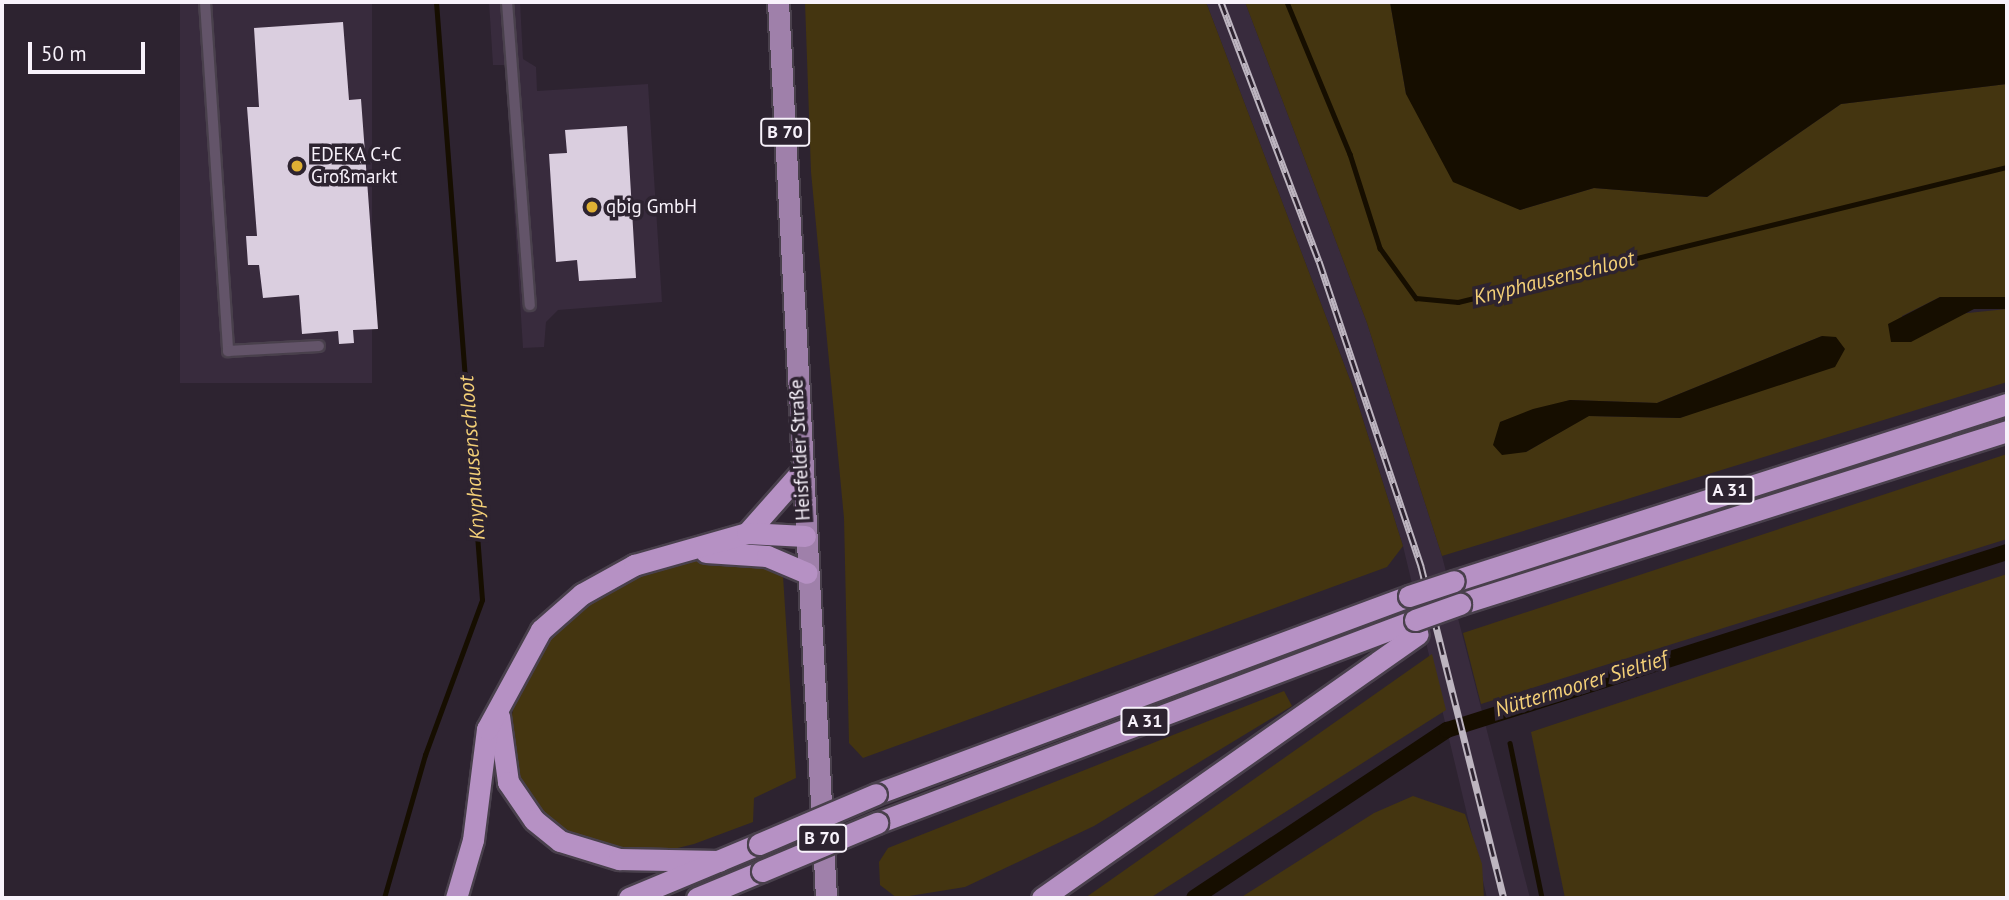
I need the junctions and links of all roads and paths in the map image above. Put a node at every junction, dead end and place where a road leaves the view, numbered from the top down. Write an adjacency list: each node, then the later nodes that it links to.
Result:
1 (205, 2): 5 (lane)
2 (507, 2): 4 (lane)
3 (778, 2): 8 (main road, Heisfelder Straße / B 70)
4 (530, 305)
5 (319, 346)
6 (2007, 404): 15 (highway, A 31, bridge)
7 (2007, 431): 13 (highway, A 31, bridge)
8 (801, 472): 9 (highway); 10 (main road, Heisfelder Straße / B 70)
9 (747, 534): 10 (highway); 11 (highway)
10 (805, 536): 12 (main road, Heisfelder Straße / B 70)
11 (683, 552): 12 (highway); 14 (highway)
12 (807, 573): 19 (main road, Heisfelder Straße / B 70)
13 (1416, 627): 18 (highway, A 31, bridge); 20 (highway)
14 (499, 698): 15 (highway); 16 (highway)
15 (719, 860): 17 (highway, A 31)
16 (456, 898)
17 (629, 898)
18 (697, 898)
19 (826, 898)
20 (1042, 898)

